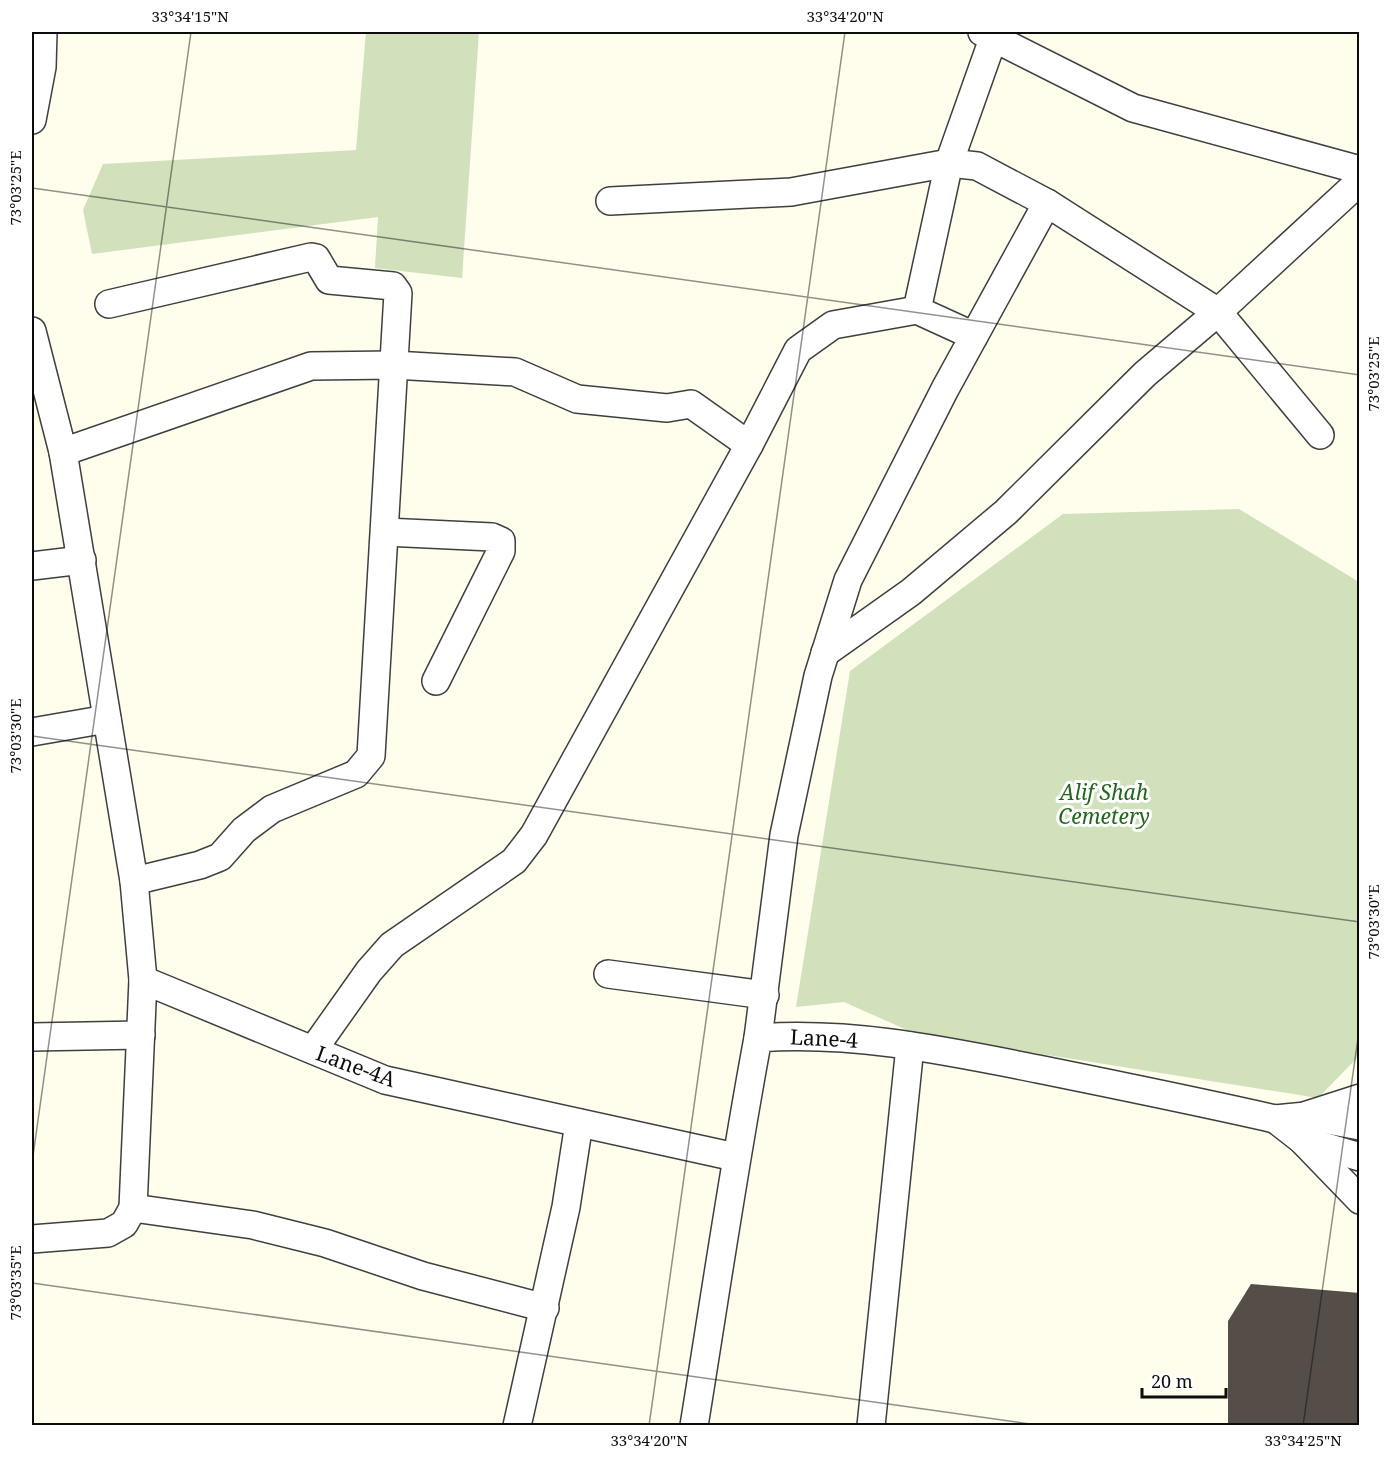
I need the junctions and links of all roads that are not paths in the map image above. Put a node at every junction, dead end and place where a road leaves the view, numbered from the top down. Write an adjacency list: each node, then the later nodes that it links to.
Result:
1 (44, 32): 3 (street)
2 (988, 34): 4 (street); 5 (street)
3 (32, 120)
4 (949, 162): 7 (street); 8 (street); 10 (street)
5 (1359, 170)
6 (1359, 181): 11 (street)
7 (610, 201)
8 (1047, 203): 11 (street); 13 (street)
9 (109, 304): 14 (street)
10 (917, 310): 13 (street); 16 (street)
11 (1218, 312): 15 (street); 21 (street)
12 (32, 331): 17 (street)
13 (974, 336): 21 (street)
14 (394, 365): 16 (street); 17 (street); 18 (street)
15 (1320, 435)
16 (749, 445): 33 (street)
17 (63, 452): 19 (street)
18 (385, 532): 22 (street); 25 (street)
19 (82, 560): 20 (street); 23 (street)
20 (32, 566)
21 (825, 652): 28 (street)
22 (436, 681)
23 (107, 719): 24 (street); 25 (street)
24 (32, 732)
25 (134, 881): 27 (street)
26 (608, 974): 28 (street)
27 (143, 980): 29 (street); 33 (street, Lane-4A)
28 (765, 995): 31 (street)
29 (141, 1035): 30 (street); 41 (street)
30 (32, 1037)
31 (758, 1038): 32 (street, Lane-4); 38 (street)
32 (910, 1046): 37 (street, Lane-4); 46 (street)
33 (313, 1050): 35 (street, Lane-4A)
34 (1359, 1098): 37 (street)
35 (579, 1123): 38 (street, Lane-4A); 43 (street)
36 (1359, 1125): 37 (street, Lane-4)
37 (1304, 1128): 39 (street, Lane-4); 40 (street)
38 (735, 1157): 45 (street)
39 (1359, 1157)
40 (1359, 1200)
41 (133, 1208): 42 (street); 43 (street)
42 (32, 1239)
43 (545, 1308): 44 (street)
44 (517, 1425)
45 (693, 1425)
46 (871, 1425)

